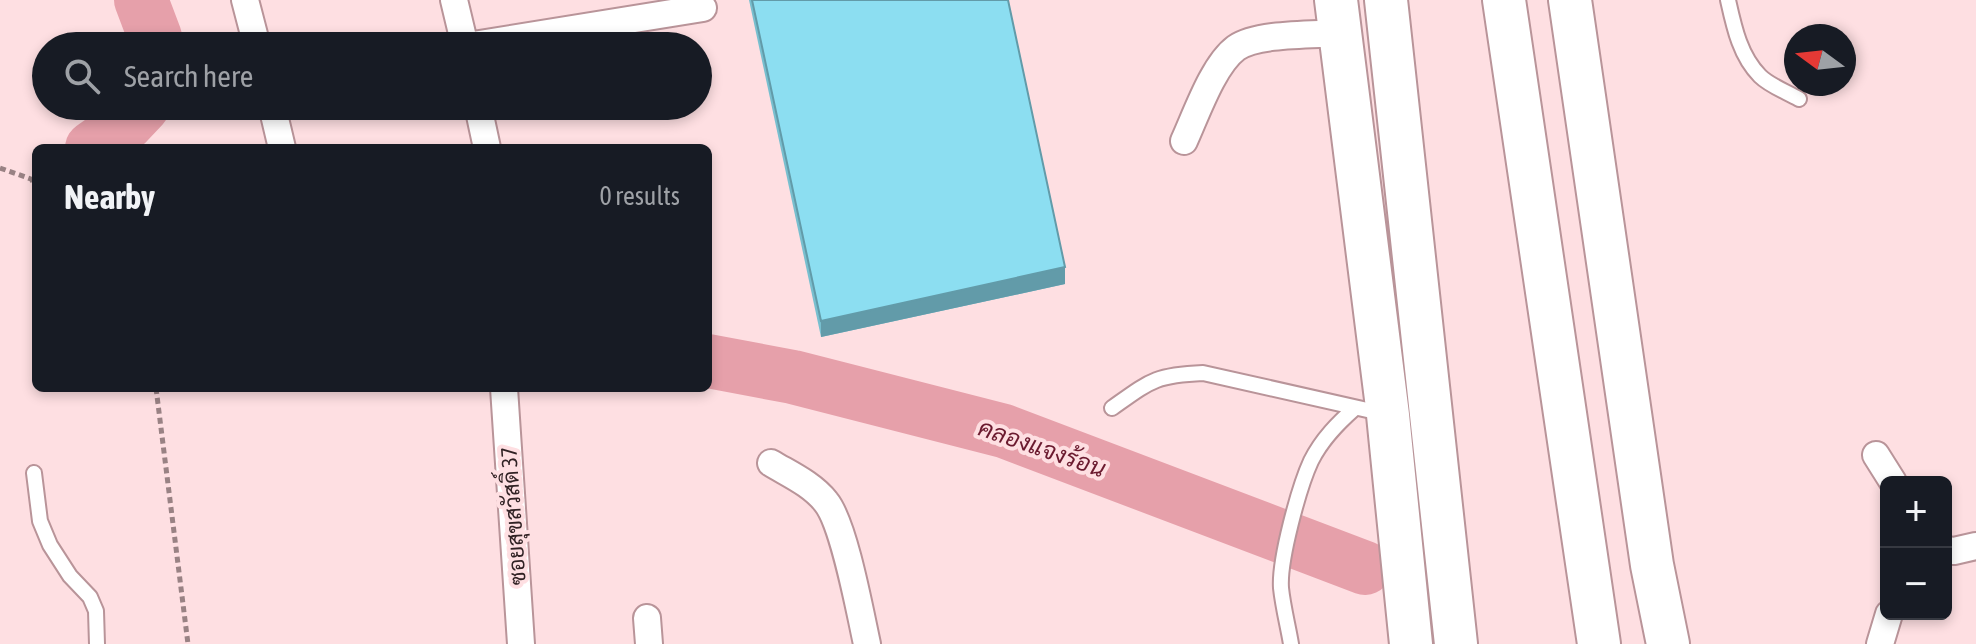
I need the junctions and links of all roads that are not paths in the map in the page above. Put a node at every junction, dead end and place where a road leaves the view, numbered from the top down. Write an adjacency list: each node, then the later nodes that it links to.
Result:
1 (245, 0): 9 (street)
2 (454, 0): 10 (street)
3 (1386, 0): 36 (main road)
4 (1504, 0): 37 (main road)
5 (1570, 0): 28 (main road)
6 (1728, 0): 12 (lane)
7 (703, 8): 11 (street)
8 (1338, 16): 15 (street); 20 (main road)
9 (253, 32)
10 (462, 32)
11 (553, 32)
12 (1799, 99)
13 (275, 120): 16 (street)
14 (481, 120): 17 (street)
15 (1184, 141)
16 (281, 144)
17 (486, 144)
18 (504, 392): 31 (street, ซอยสุขสวัสดิ์ 37)
19 (1112, 408): 20 (lane)
20 (1372, 411): 25 (main road); 33 (lane)
21 (1876, 455): 24 (street)
22 (771, 463): 32 (street)
23 (34, 473): 30 (lane)
24 (1889, 476)
25 (1401, 541): 34 (main road); 35 (main road)
26 (1976, 546): 27 (street)
27 (1952, 551)
28 (1652, 565): 38 (main road); 39 (main road)
29 (1887, 620): 40 (street)
30 (97, 644)
31 (521, 644)
32 (867, 644)
33 (1291, 644)
34 (1411, 644)
35 (1434, 644)
36 (1456, 644)
37 (1599, 644)
38 (1643, 644)
39 (1668, 644)
40 (1880, 644)

